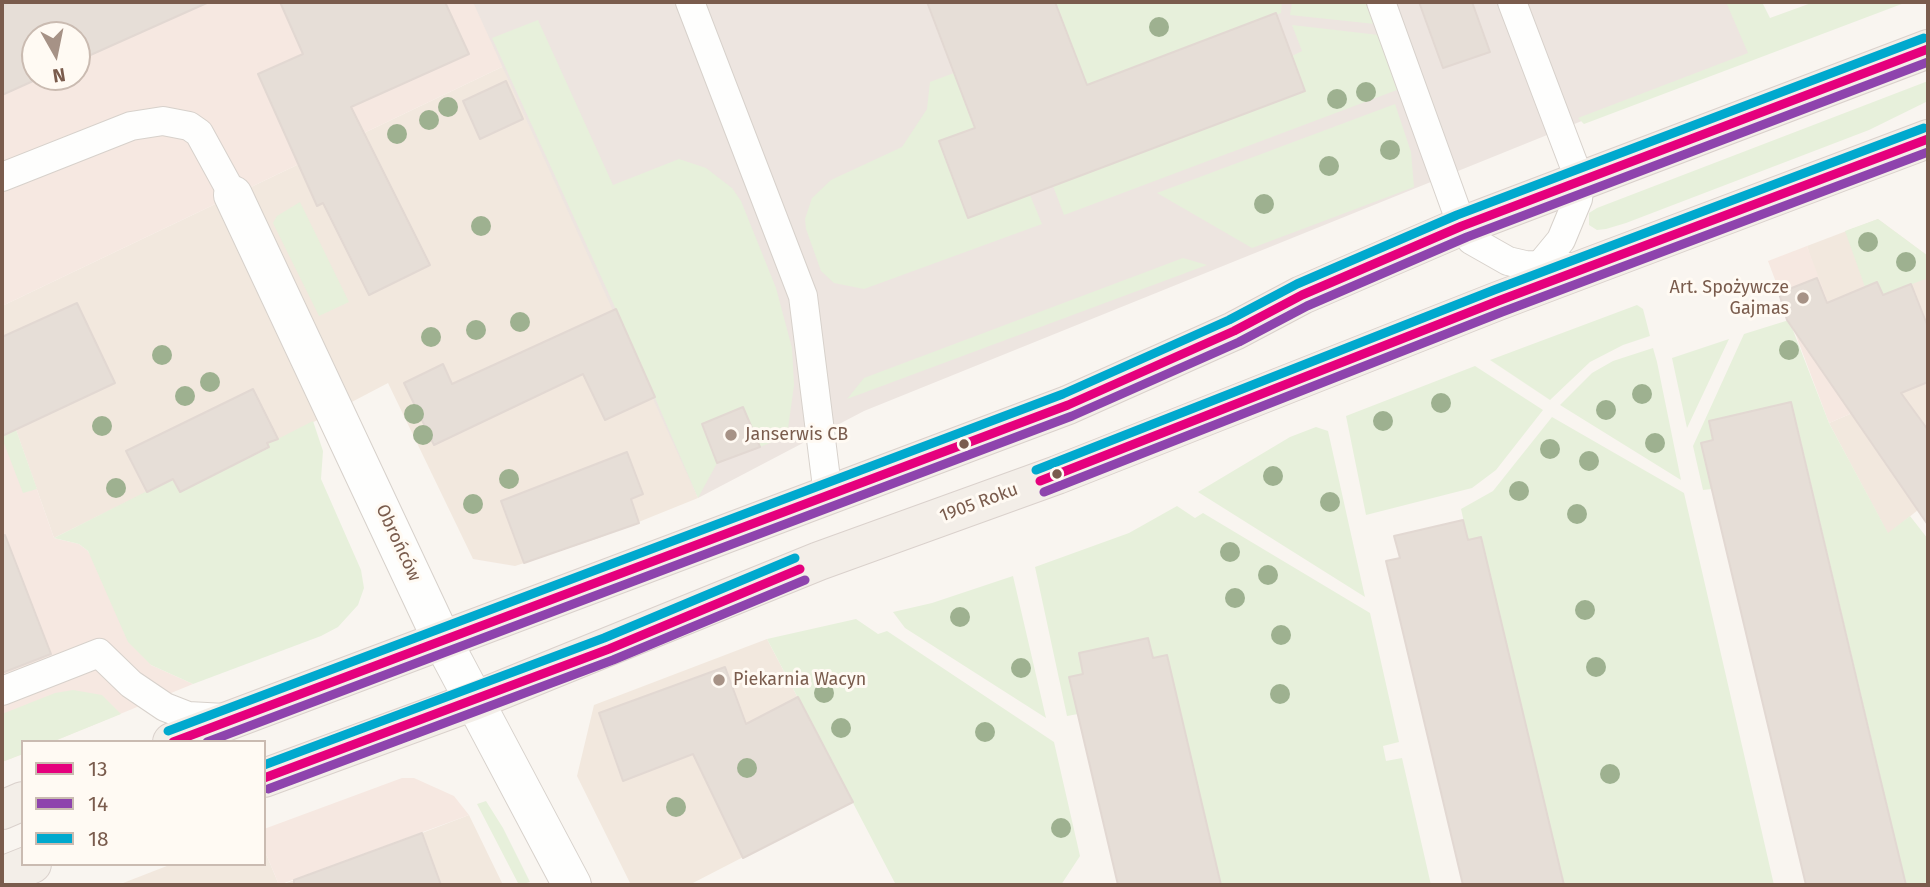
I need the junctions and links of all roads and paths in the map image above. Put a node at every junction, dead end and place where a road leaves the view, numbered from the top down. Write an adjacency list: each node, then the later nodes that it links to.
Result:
1 (690, 2): 13 (lane)
2 (1381, 2): 9 (lane)
3 (1512, 2): 7 (lane)
4 (1928, 49): 7 (main road)
5 (1928, 139): 10 (main road, 1905 Roku)
6 (2, 177): 8 (lane)
7 (1580, 181): 9 (main road); 11 (lane)
8 (233, 195): 14 (street, Obrońców)
9 (1462, 226): 11 (lane); 13 (main road)
10 (1599, 265): 11 (lane); 12 (main road, 1905 Roku)
11 (1541, 266): 12 (lane)
12 (1498, 302): 16 (main road, 1905 Roku)
13 (828, 495): 14 (main road)
14 (442, 640): 16 (street, Obrońców); 17 (main road)
15 (2, 691): 17 (lane)
16 (474, 701): 19 (main road, 1905 Roku); 24 (street, Obrońców)
17 (231, 718): 18 (main road)
18 (177, 740)
19 (266, 777)
20 (21, 803): 21 (main road)
21 (2, 810)
22 (27, 866): 23 (main road)
23 (2, 876)
24 (572, 885)

